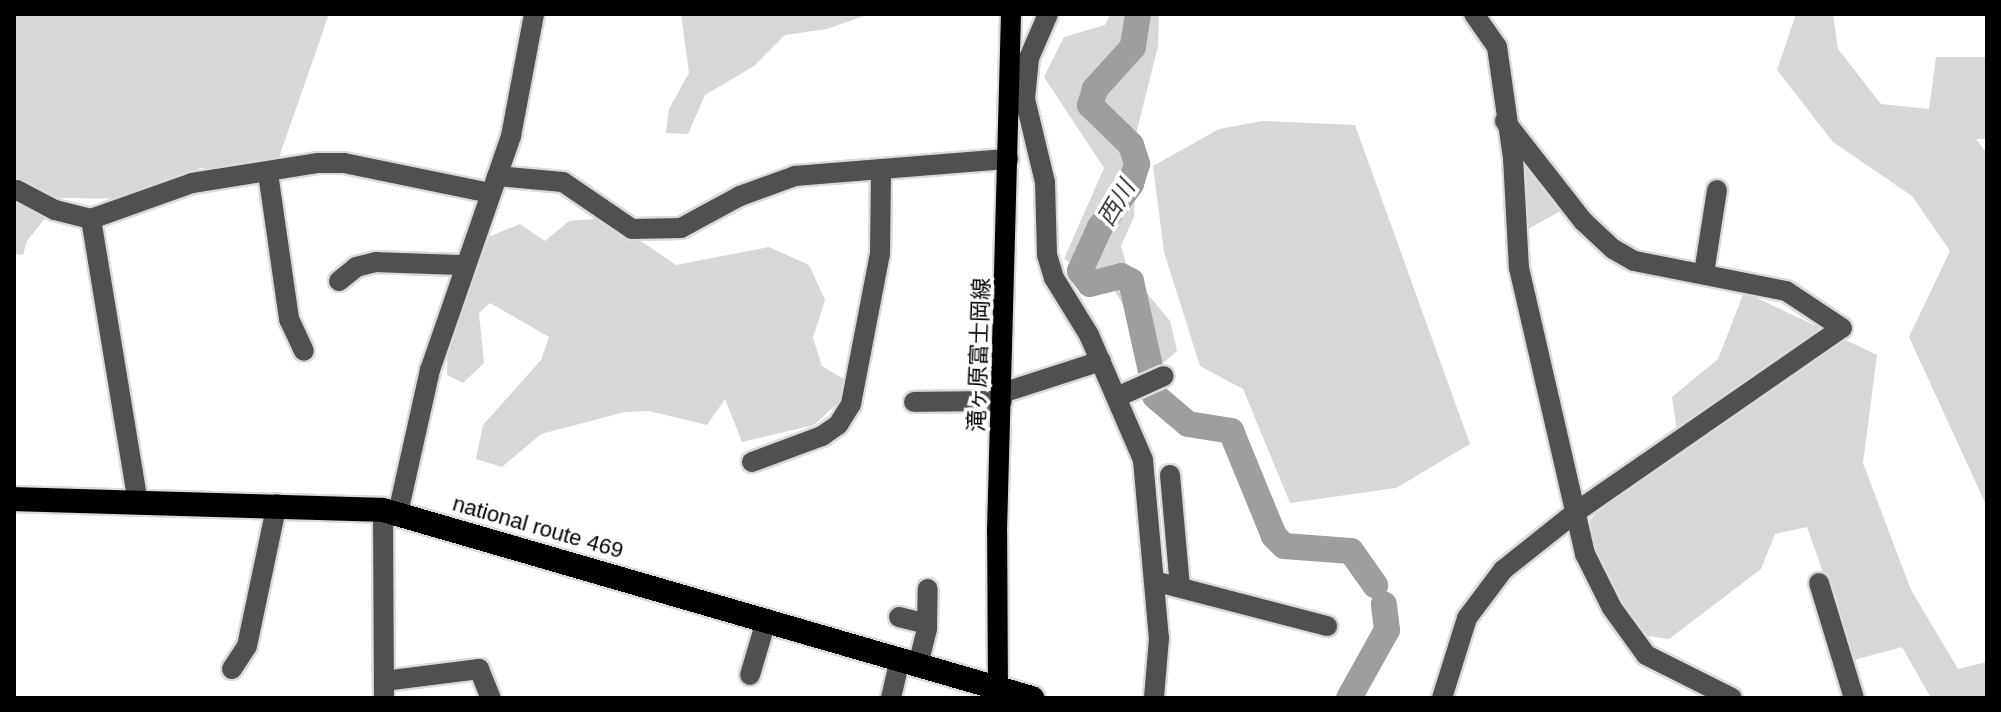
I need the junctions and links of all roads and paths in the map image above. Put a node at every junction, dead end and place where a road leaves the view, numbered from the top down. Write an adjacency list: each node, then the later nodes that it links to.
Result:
1 (534, 14): 10 (street)
2 (1011, 14): 5 (main road, 滝ヶ原富士岡線)
3 (1048, 14): 5 (street)
4 (1474, 14): 6 (street)
5 (1017, 99): 7 (main road, 滝ヶ原富士岡線); 18 (street)
6 (1505, 121): 15 (street); 29 (street)
7 (1008, 159): 8 (street); 20 (main road, 滝ヶ原富士岡線)
8 (881, 169): 10 (street); 23 (street)
9 (268, 173): 10 (street); 13 (street); 17 (street)
10 (494, 184): 14 (street)
11 (17, 190): 13 (street)
12 (1717, 190): 15 (street)
13 (91, 219): 26 (street)
14 (464, 265): 16 (street); 28 (street)
15 (1704, 273): 29 (street)
16 (339, 281)
17 (304, 351)
18 (1101, 361): 20 (street); 21 (street)
19 (1164, 376): 21 (street)
20 (1002, 397): 22 (street); 42 (main road, 滝ヶ原富士岡線)
21 (1117, 397): 30 (street)
22 (914, 402)
23 (752, 462)
24 (1170, 475): 32 (street)
25 (14, 499): 26 (highway, national route 469)
26 (138, 502): 27 (highway, national route 469)
27 (277, 504): 28 (highway, national route 469); 39 (street)
28 (390, 511): 35 (highway, national route 469); 41 (street)
29 (1576, 512): 47 (street); 48 (street)
30 (1154, 581): 32 (street); 46 (street)
31 (1819, 583): 49 (street)
32 (1180, 588): 37 (street)
33 (928, 589): 36 (street)
34 (899, 617): 36 (street)
35 (766, 621): 38 (highway, national route 469); 40 (street)
36 (927, 624): 38 (street)
37 (1327, 626)
38 (909, 662): 42 (highway, national route 469); 44 (street)
39 (232, 669)
40 (750, 675)
41 (384, 689): 43 (street)
42 (998, 693): 45 (highway, national route 469)
43 (491, 698)
44 (891, 698)
45 (1032, 698)
46 (1154, 698)
47 (1442, 698)
48 (1732, 698)
49 (1854, 698)

